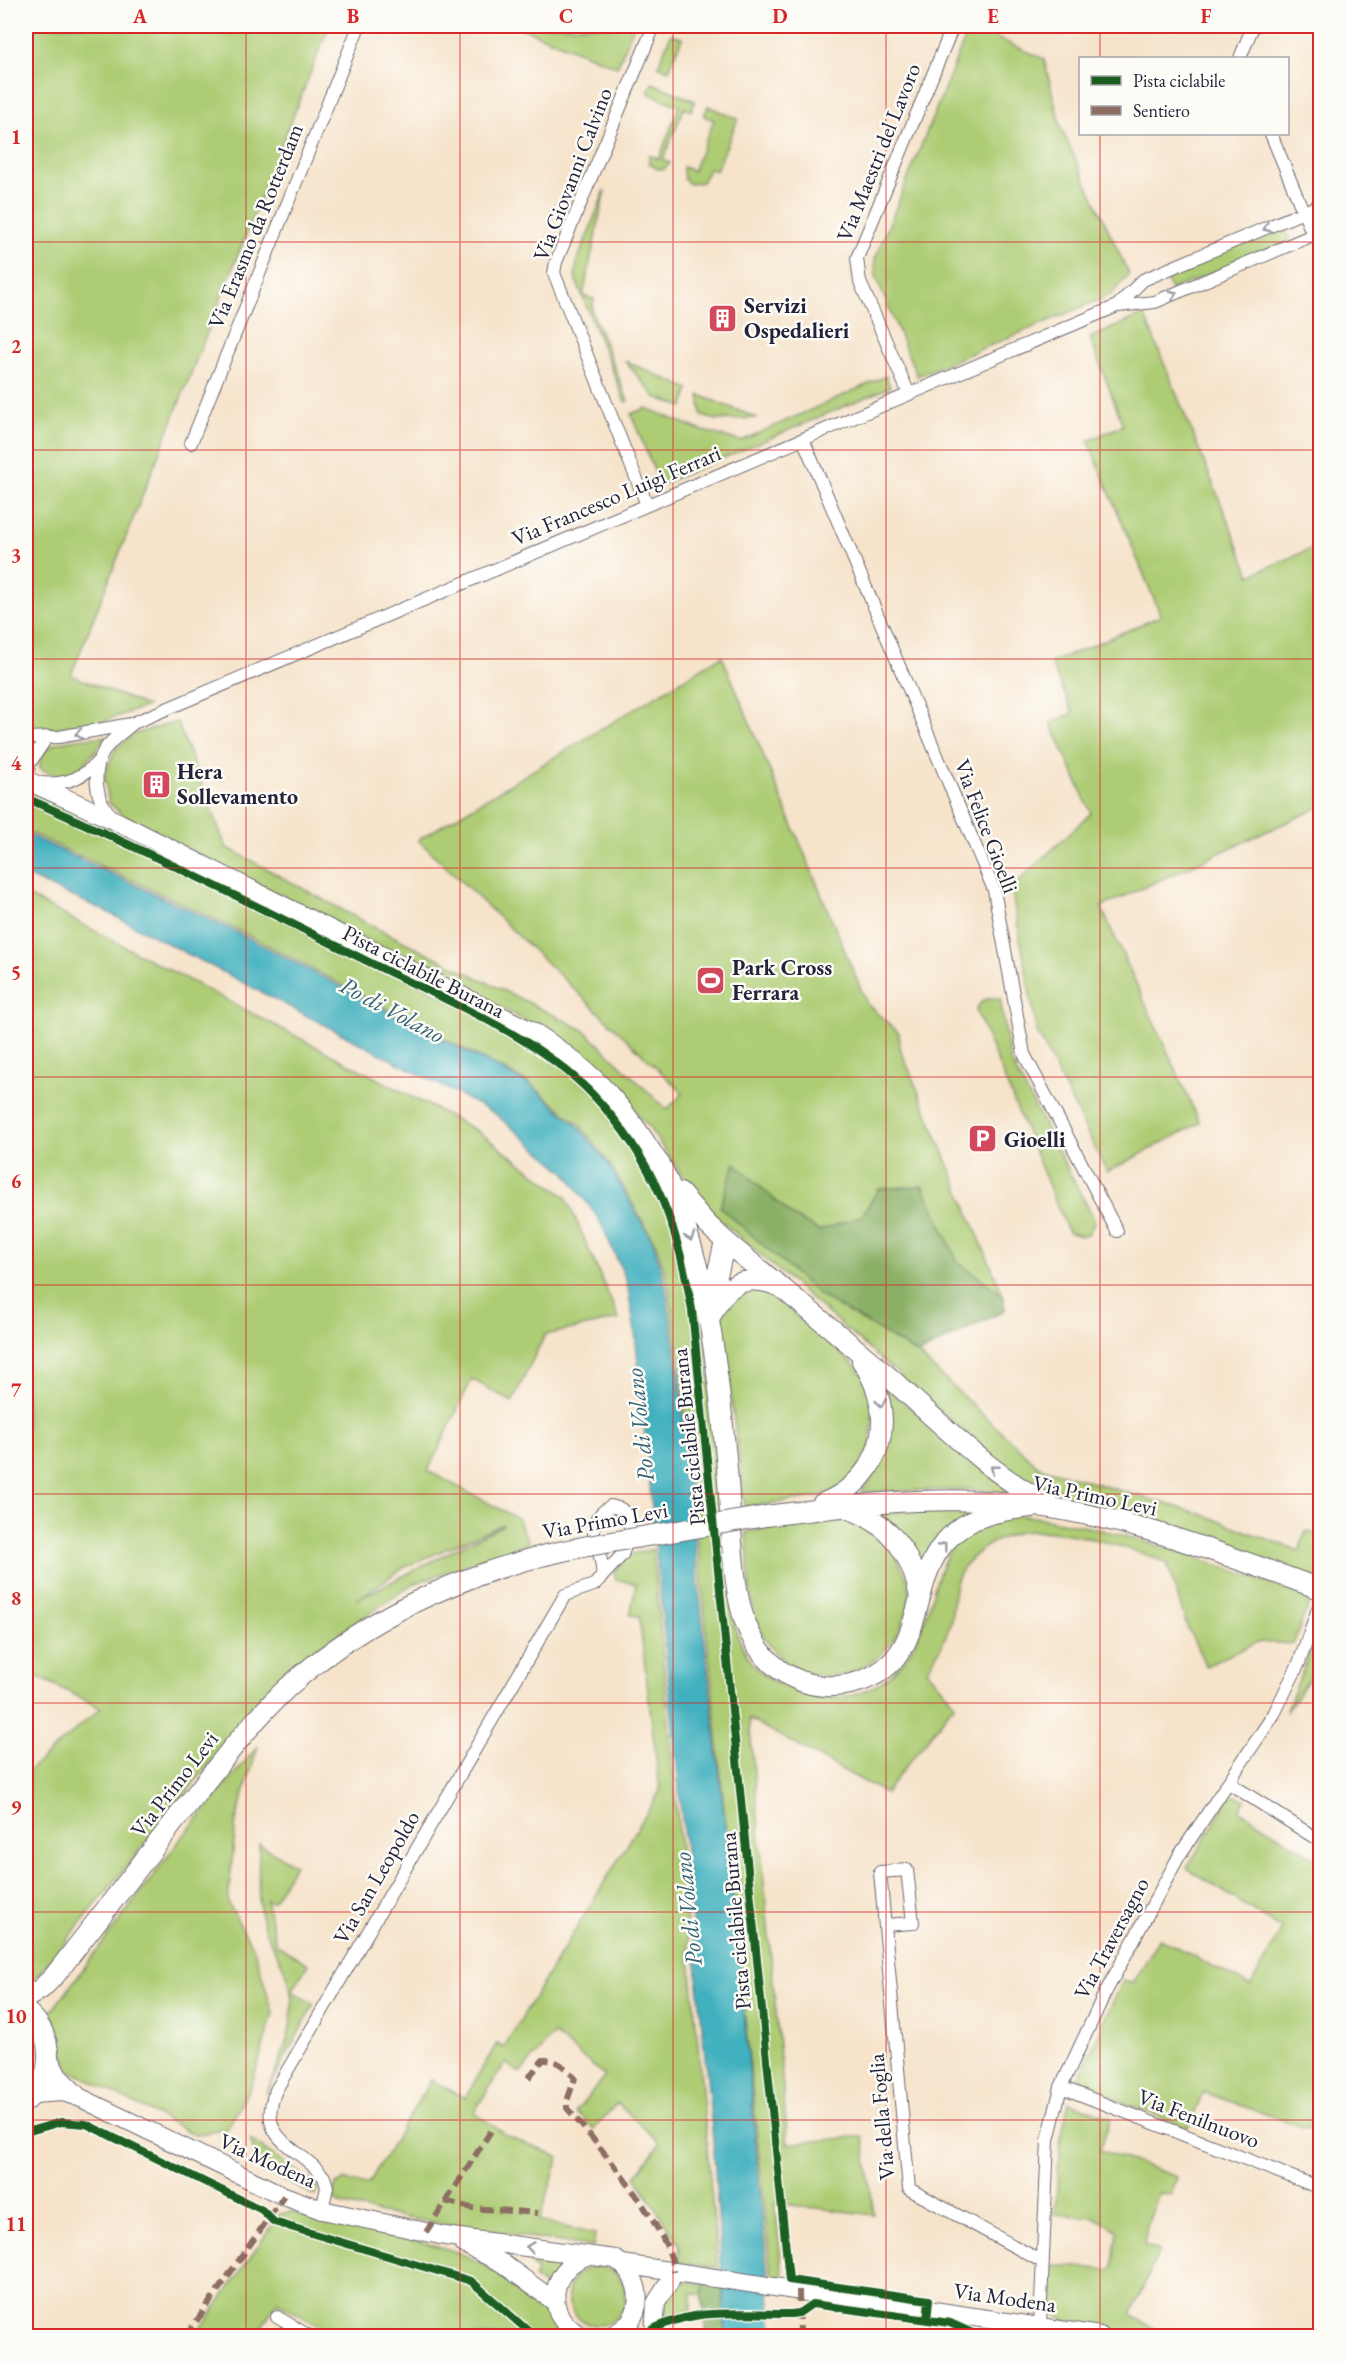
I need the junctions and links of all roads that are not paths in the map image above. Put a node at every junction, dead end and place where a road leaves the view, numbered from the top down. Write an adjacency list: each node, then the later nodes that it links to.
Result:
1 (359, 26): 13 (street, Via Erasmo da Rotterdam)
2 (654, 26): 14 (street, Via Giovanni Calvino)
3 (952, 26): 11 (street, Via Maestri del Lavoro)
4 (1252, 26): 5 (street)
5 (1240, 57)
6 (1271, 135): 8 (street)
7 (1320, 205): 8 (street, Via Francesco Luigi Ferrari)
8 (1303, 212): 9 (street, Via Francesco Luigi Ferrari); 10 (street, Via Francesco Luigi Ferrari, one-way to 10)
9 (1317, 234): 10 (street, Via Francesco Luigi Ferrari, one-way to 9)
10 (1117, 306): 11 (street, Via Francesco Luigi Ferrari)
11 (909, 394): 12 (street, Via Francesco Luigi Ferrari)
12 (803, 438): 14 (street, Via Francesco Luigi Ferrari); 22 (street, Via Felice Gioelli)
13 (191, 442)
14 (648, 505): 15 (street, Via Francesco Luigi Ferrari)
15 (131, 724): 16 (street, Via Francesco Luigi Ferrari, one-way to 16); 18 (street, Via Francesco Luigi Ferrari)
16 (47, 737): 17 (street, Via Francesco Luigi Ferrari); 19 (street)
17 (26, 738)
18 (100, 759): 19 (street, Via Francesco Luigi Ferrari); 20 (street)
19 (26, 781): 20 (main road)
20 (120, 823): 21 (main road)
21 (660, 1164): 23 (main road); 25 (main road, one-way to 25)
22 (1117, 1231)
23 (725, 1241): 24 (main road); 25 (main road)
24 (779, 1286): 25 (main road); 26 (main road)
25 (709, 1320): 33 (main road)
26 (840, 1337): 29 (main road, one-way to 26); 30 (main road, one-way to 30)
27 (1039, 1506): 28 (main road, Via Primo Levi); 29 (main road, Via Primo Levi); 33 (main road, one-way to 27)
28 (844, 1507): 30 (main road, Via Primo Levi); 33 (main road)
29 (1062, 1510): 32 (main road, Via Primo Levi)
30 (798, 1512): 38 (main road, Via Primo Levi, bridge)
31 (602, 1577): 31 (street, Via San Leopoldo); 47 (street, Via San Leopoldo)
32 (1312, 1586)
33 (921, 1599)
34 (1320, 1603): 35 (street, Via Traversagno)
35 (1229, 1783): 36 (street); 43 (street, Via Traversagno)
36 (1320, 1841)
37 (885, 1925): 37 (street, Via della Foglia); 50 (street, Via della Foglia)
38 (55, 1975): 39 (main road); 41 (main road)
39 (26, 1998)
40 (26, 2011): 41 (main road)
41 (40, 2027): 42 (main road)
42 (49, 2059): 44 (main road); 45 (main road, Via Modena)
43 (1061, 2087): 46 (street, Via Fenilnuovo); 50 (street, Via Traversagno)
44 (29, 2097): 45 (main road, Via Modena)
45 (81, 2098): 47 (main road, Via Modena)
46 (1320, 2188)
47 (322, 2210): 48 (main road, Via Modena)
48 (445, 2236): 49 (main road, Via Modena, one-way to 48); 54 (main road, Via Modena)
49 (588, 2256): 51 (main road, Via Modena); 54 (main road)
50 (1043, 2262): 58 (street, Via Traversagno)
51 (622, 2264): 52 (main road, Via Modena); 55 (main road)
52 (697, 2275): 53 (main road, Via Modena); 56 (main road, Via Modena)
53 (670, 2281): 55 (main road, Via Modena); 62 (main road)
54 (555, 2302): 59 (main road, Via Modena)
55 (637, 2306): 61 (main road, Via Modena); 62 (main road)
56 (965, 2315): 58 (main road, Via Modena); 63 (street)
57 (277, 2317): 60 (street)
58 (1040, 2326): 64 (main road, Via Modena)
59 (573, 2334)
60 (309, 2337)
61 (610, 2337)
62 (653, 2337)
63 (954, 2337)
64 (1100, 2337)

